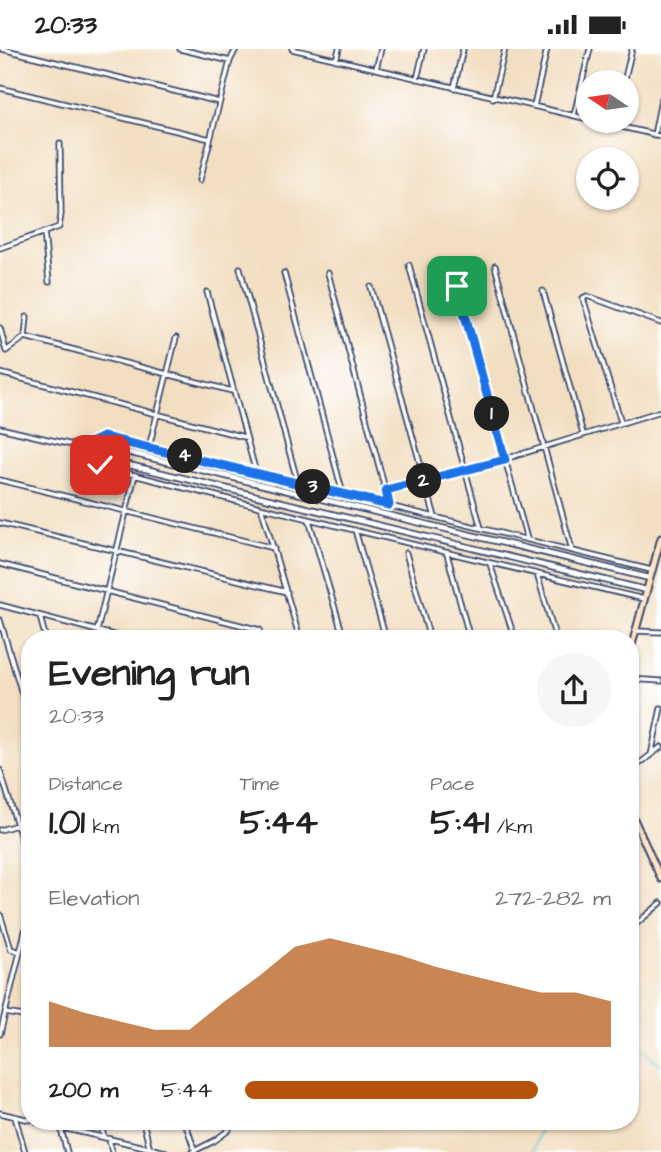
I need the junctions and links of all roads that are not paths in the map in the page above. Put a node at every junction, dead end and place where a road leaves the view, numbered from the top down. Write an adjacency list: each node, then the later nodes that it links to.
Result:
1 (2, 49): 22 (street)
2 (180, 49): 14 (street)
3 (236, 49): 14 (street)
4 (295, 49): 13 (street)
5 (339, 49): 13 (street)
6 (380, 49): 15 (street)
7 (424, 49): 17 (street)
8 (463, 49): 19 (street)
9 (505, 49): 20 (street)
10 (547, 49): 23 (street)
11 (590, 49): 24 (street)
12 (632, 49): 16 (street)
13 (337, 60): 15 (street)
14 (230, 61): 22 (street)
15 (376, 69): 17 (street)
16 (627, 70)
17 (417, 79): 19 (street)
18 (0, 88): 28 (street)
19 (454, 88): 20 (street)
20 (493, 98): 23 (street)
21 (661, 100): 26 (street)
22 (219, 102): 28 (street)
23 (534, 106): 24 (street)
24 (574, 115)
25 (639, 130): 26 (street)
26 (654, 135): 27 (street)
27 (661, 136)
28 (210, 139): 30 (street)
29 (60, 144): 31 (street)
30 (200, 180)
31 (44, 232): 32 (street); 38 (street)
32 (0, 248)
33 (410, 265): 61 (street)
34 (495, 266): 57 (street)
35 (240, 268): 66 (street)
36 (284, 273): 68 (street)
37 (328, 273): 67 (street)
38 (49, 282)
39 (457, 286): 60 (street)
40 (371, 288): 65 (street)
41 (543, 291): 55 (street)
42 (207, 292): 50 (street)
43 (27, 317): 46 (street)
44 (661, 323): 53 (street)
45 (0, 328): 46 (street)
46 (25, 337): 49 (street)
47 (177, 338): 49 (street)
48 (0, 373): 52 (street)
49 (168, 375): 50 (street); 52 (street)
50 (232, 391): 56 (street)
51 (661, 411): 53 (street)
52 (157, 416): 56 (street); 59 (street)
53 (621, 422): 55 (street)
54 (0, 428): 58 (street)
55 (583, 434): 57 (street)
56 (244, 437): 62 (street)
57 (544, 446): 60 (street); 80 (street)
58 (81, 447): 59 (street); 63 (street); 88 (street); 89 (street)
59 (149, 447): 62 (street)
60 (505, 460): 61 (street); 78 (street)
61 (466, 471): 65 (street); 75 (street)
62 (256, 473): 66 (street)
63 (135, 475): 70 (street); 71 (street)
64 (0, 480): 71 (street)
65 (426, 481): 67 (street); 72 (street)
66 (298, 484): 68 (street)
67 (386, 490): 69 (street)
68 (343, 494): 69 (street)
69 (389, 505): 72 (street)
70 (262, 509): 73 (street); 79 (street)
71 (127, 511): 79 (street); 81 (street)
72 (435, 517): 75 (street)
73 (309, 519): 76 (street); 101 (street)
74 (0, 523): 81 (street)
75 (481, 528): 78 (street)
76 (355, 529): 83 (street); 102 (street)
77 (661, 538): 86 (main road)
78 (527, 539): 80 (street)
79 (274, 548): 91 (street)
80 (572, 550): 86 (street)
81 (117, 551): 90 (street); 91 (street)
82 (406, 553): 103 (street)
83 (447, 554): 84 (street); 104 (street)
84 (490, 563): 87 (street); 105 (street)
85 (0, 564): 90 (street)
86 (652, 570): 88 (main road)
87 (537, 574): 92 (street); 106 (street)
88 (649, 578): 89 (main road)
89 (646, 590): 92 (main road)
90 (107, 592): 98 (street); 99 (street)
91 (287, 592): 100 (street)
92 (644, 599): 107 (main road)
93 (0, 605): 94 (street)
94 (40, 616): 96 (street); 97 (street)
95 (0, 620): 112 (street)
96 (44, 630)
97 (90, 630)
98 (98, 630)
99 (260, 630)
100 (298, 630)
101 (341, 630)
102 (383, 630)
103 (427, 630)
104 (468, 630)
105 (512, 630)
106 (553, 630)
107 (636, 630)
108 (639, 631): 109 (street)
109 (661, 632)
110 (639, 680): 111 (street)
111 (661, 681)
112 (21, 691)
113 (661, 708): 115 (street)
114 (661, 747): 115 (street)
115 (651, 755): 116 (street)
116 (639, 764)
117 (0, 770): 119 (street)
118 (21, 823): 119 (street)
119 (15, 825): 120 (street); 122 (street)
120 (0, 829)
121 (639, 831): 123 (main road)
122 (21, 842)
123 (661, 879)
124 (661, 903): 126 (street)
125 (0, 913): 128 (street)
126 (639, 921)
127 (21, 948): 128 (street)
128 (20, 952): 129 (street)
129 (5, 1013): 130 (street); 131 (street)
130 (21, 1016)
131 (1, 1026): 132 (street)
132 (0, 1034)
133 (0, 1113): 134 (street)
134 (15, 1117): 135 (street); 145 (street)
135 (21, 1118)
136 (62, 1130): 146 (street)
137 (80, 1130): 142 (street)
138 (103, 1130): 142 (street)
139 (146, 1130): 143 (street)
140 (187, 1130): 144 (street)
141 (229, 1130): 144 (street)
142 (106, 1138): 143 (street); 147 (street)
143 (153, 1150): 148 (street)
144 (193, 1151)
145 (25, 1152)
146 (67, 1152)
147 (112, 1152)
148 (166, 1152)

